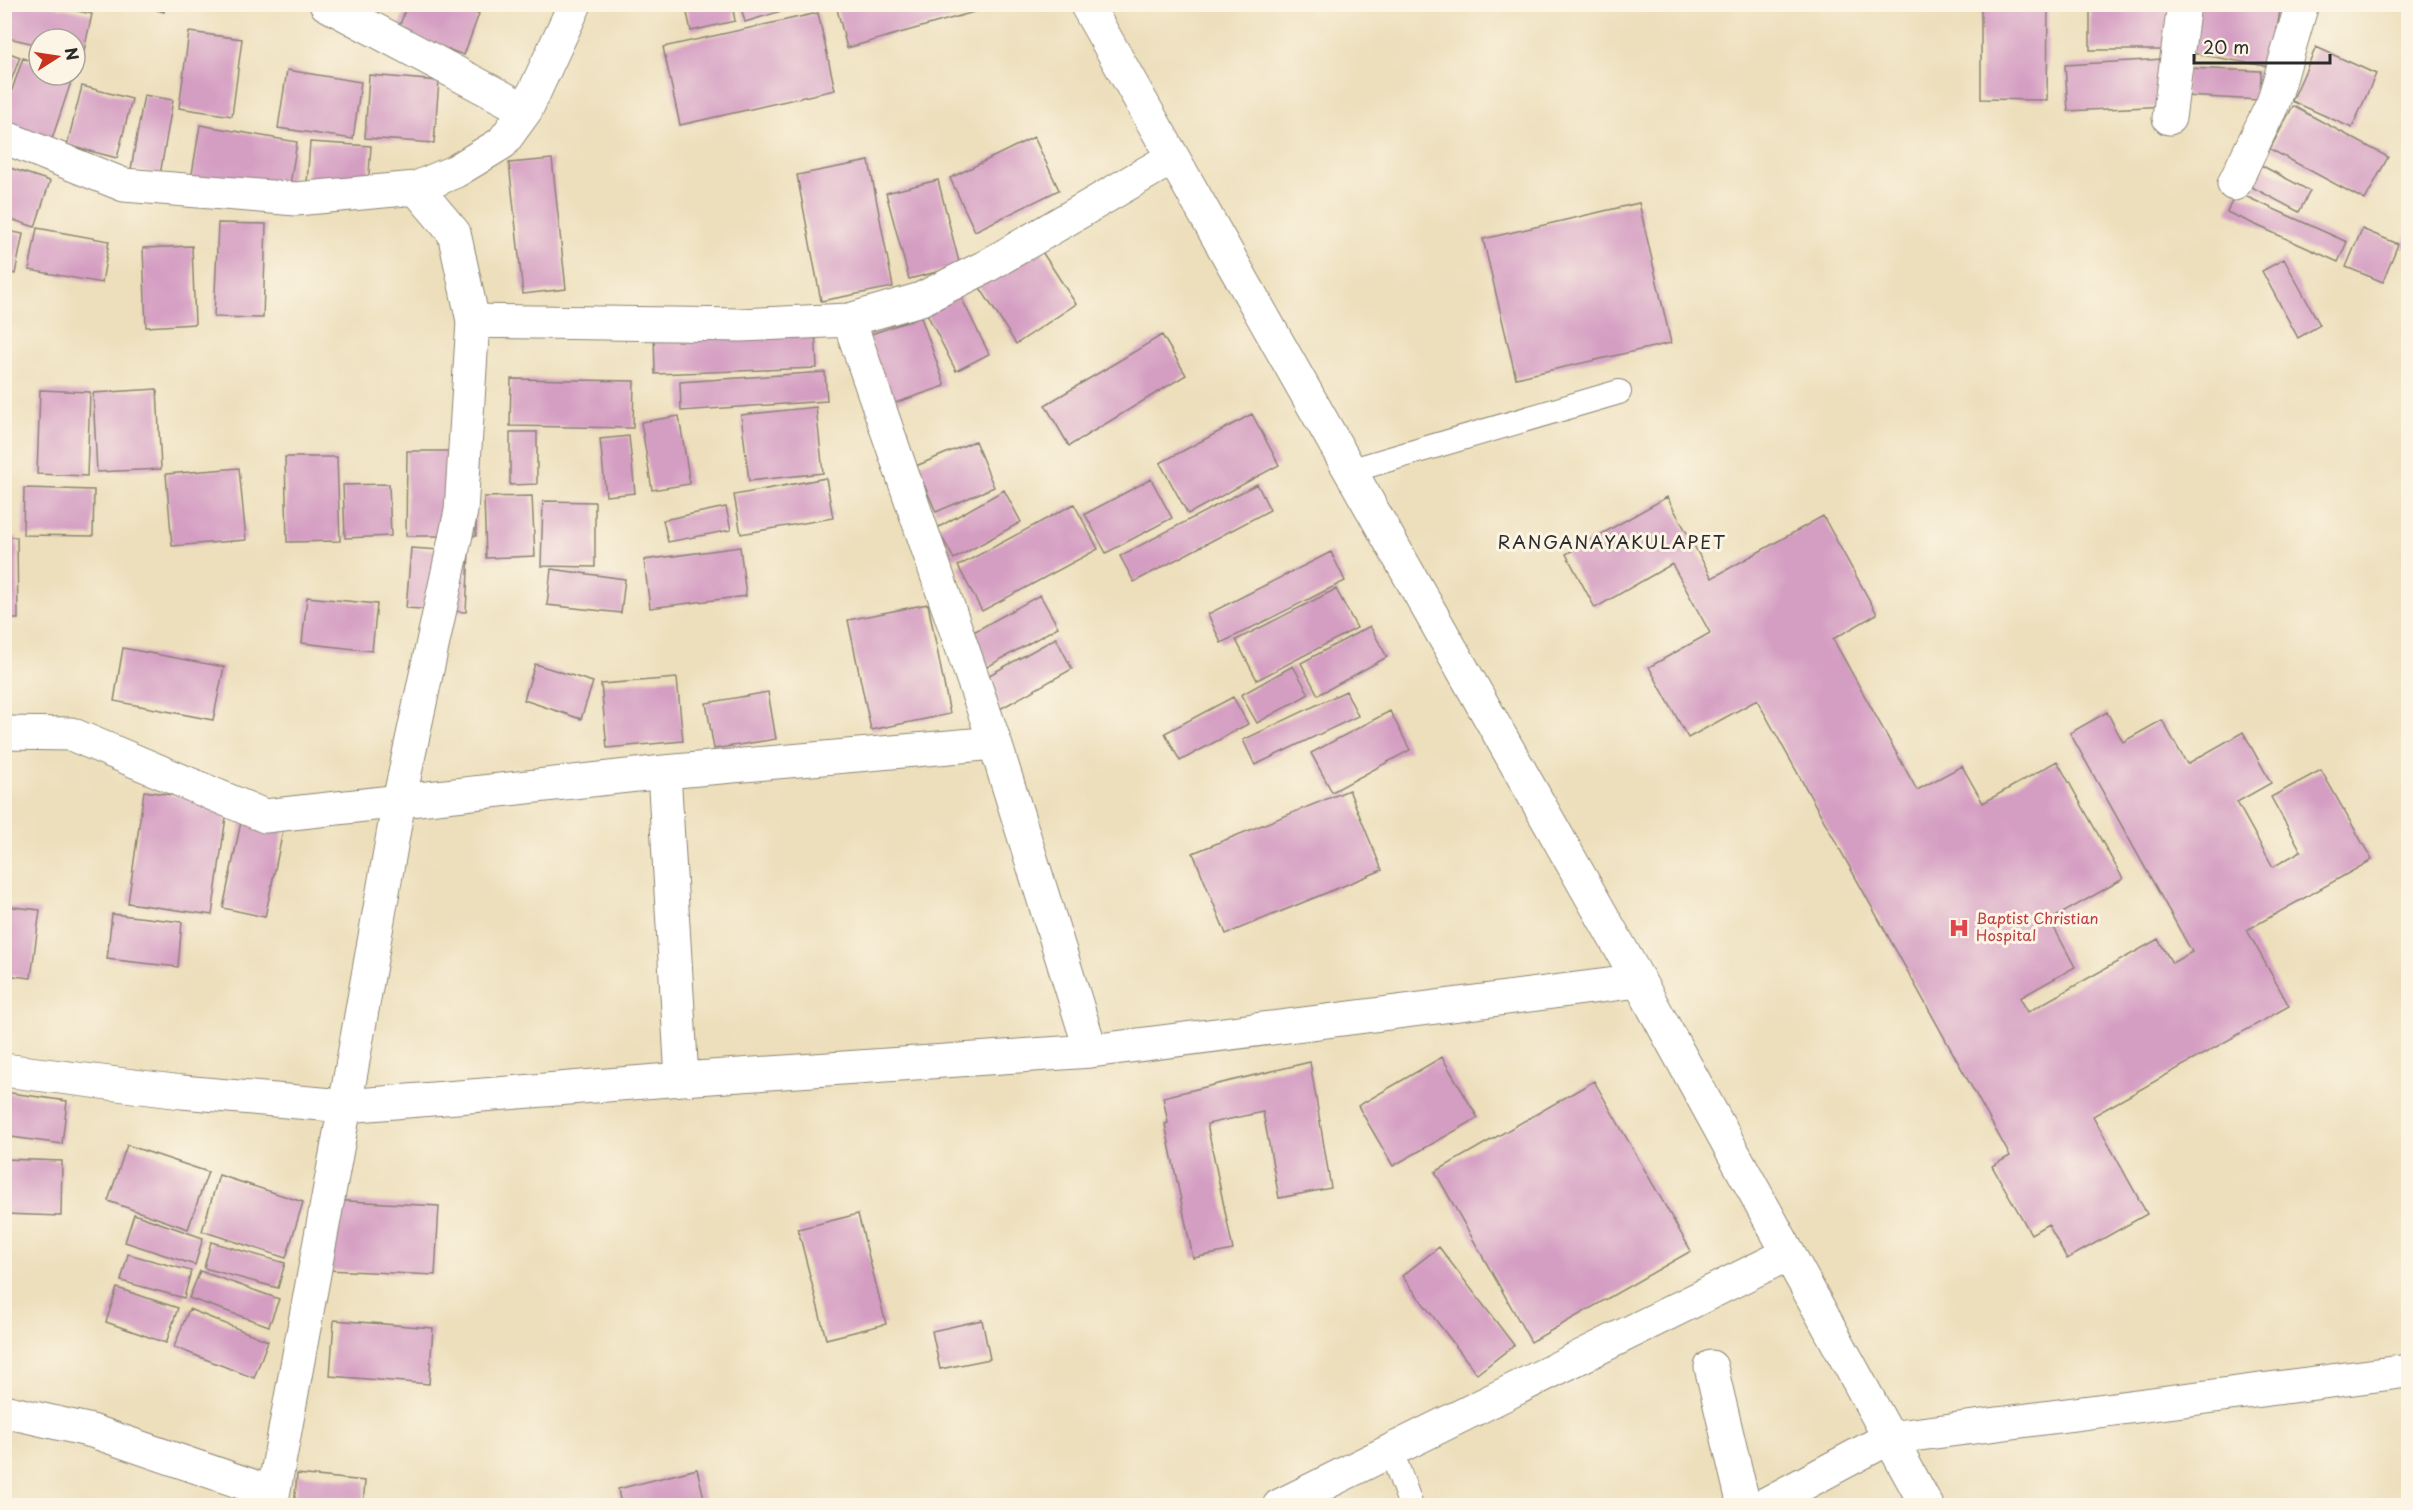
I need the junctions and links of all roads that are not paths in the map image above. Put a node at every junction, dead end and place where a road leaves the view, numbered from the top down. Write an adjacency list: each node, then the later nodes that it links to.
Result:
1 (326, 4): 6 (street)
2 (575, 4): 6 (street)
3 (1086, 4): 9 (street)
4 (2184, 4): 7 (street)
5 (2301, 4): 10 (street)
6 (526, 110): 11 (street)
7 (2169, 118)
8 (4, 137): 11 (street)
9 (1172, 158): 12 (street); 15 (street)
10 (2234, 184)
11 (416, 188): 13 (street)
12 (849, 320): 13 (street); 17 (street)
13 (473, 321): 19 (street)
14 (1619, 392): 15 (lane)
15 (1349, 471): 20 (street)
16 (4, 733): 19 (street)
17 (995, 743): 18 (street); 21 (street)
18 (663, 772): 19 (street); 23 (street)
19 (399, 801): 24 (street)
20 (1639, 981): 21 (street); 25 (street)
21 (1091, 1051): 23 (street)
22 (4, 1070): 24 (street)
23 (682, 1079): 24 (street)
24 (345, 1106): 31 (street)
25 (1788, 1254): 29 (street); 30 (street)
26 (1711, 1367): 34 (street)
27 (2409, 1371): 29 (street)
28 (4, 1411): 31 (street)
29 (1889, 1438): 35 (street); 36 (street)
30 (1391, 1450): 32 (street); 33 (lane)
31 (272, 1499)
32 (1279, 1506)
33 (1411, 1506)
34 (1744, 1506)
35 (1762, 1506)
36 (1927, 1506)

